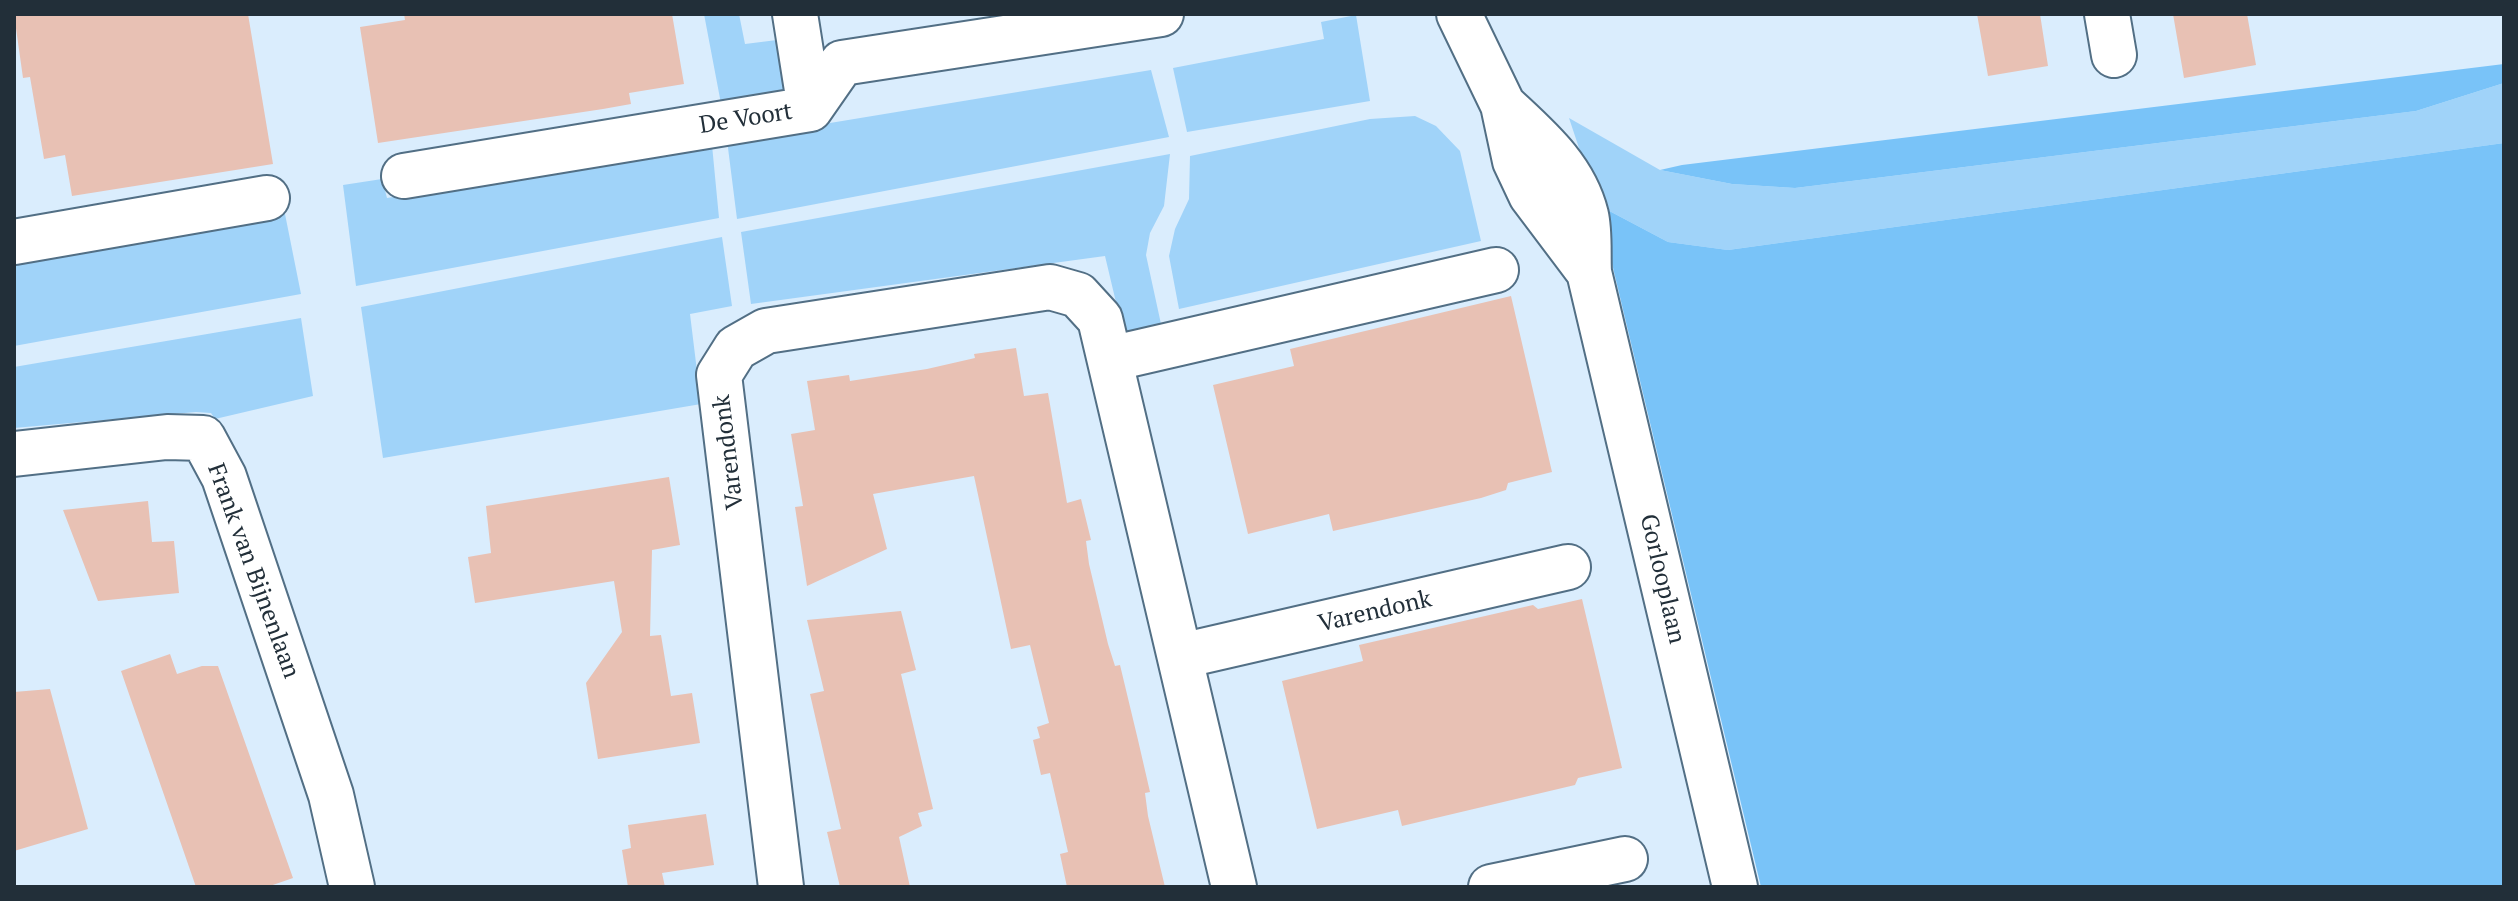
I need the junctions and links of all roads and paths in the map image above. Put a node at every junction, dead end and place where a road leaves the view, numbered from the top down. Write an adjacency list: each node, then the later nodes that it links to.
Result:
1 (795, 14): 4 (street)
2 (1161, 14): 4 (street, De Voort)
3 (1459, 14): 18 (street, Gorlooplaan)
4 (810, 109): 5 (street, De Voort)
5 (404, 176)
6 (267, 198): 7 (street)
7 (14, 242)
8 (1496, 270): 9 (street)
9 (1110, 359): 12 (street, Varendonk); 15 (street, Varendonk)
10 (14, 454): 14 (street, Frank van Bijnenlaan)
11 (1568, 567): 12 (street, Varendonk)
12 (1181, 656): 16 (street, Varendonk)
13 (1625, 859): 17 (street)
14 (352, 887)
15 (781, 887)
16 (1234, 887)
17 (1491, 887)
18 (1735, 887)

